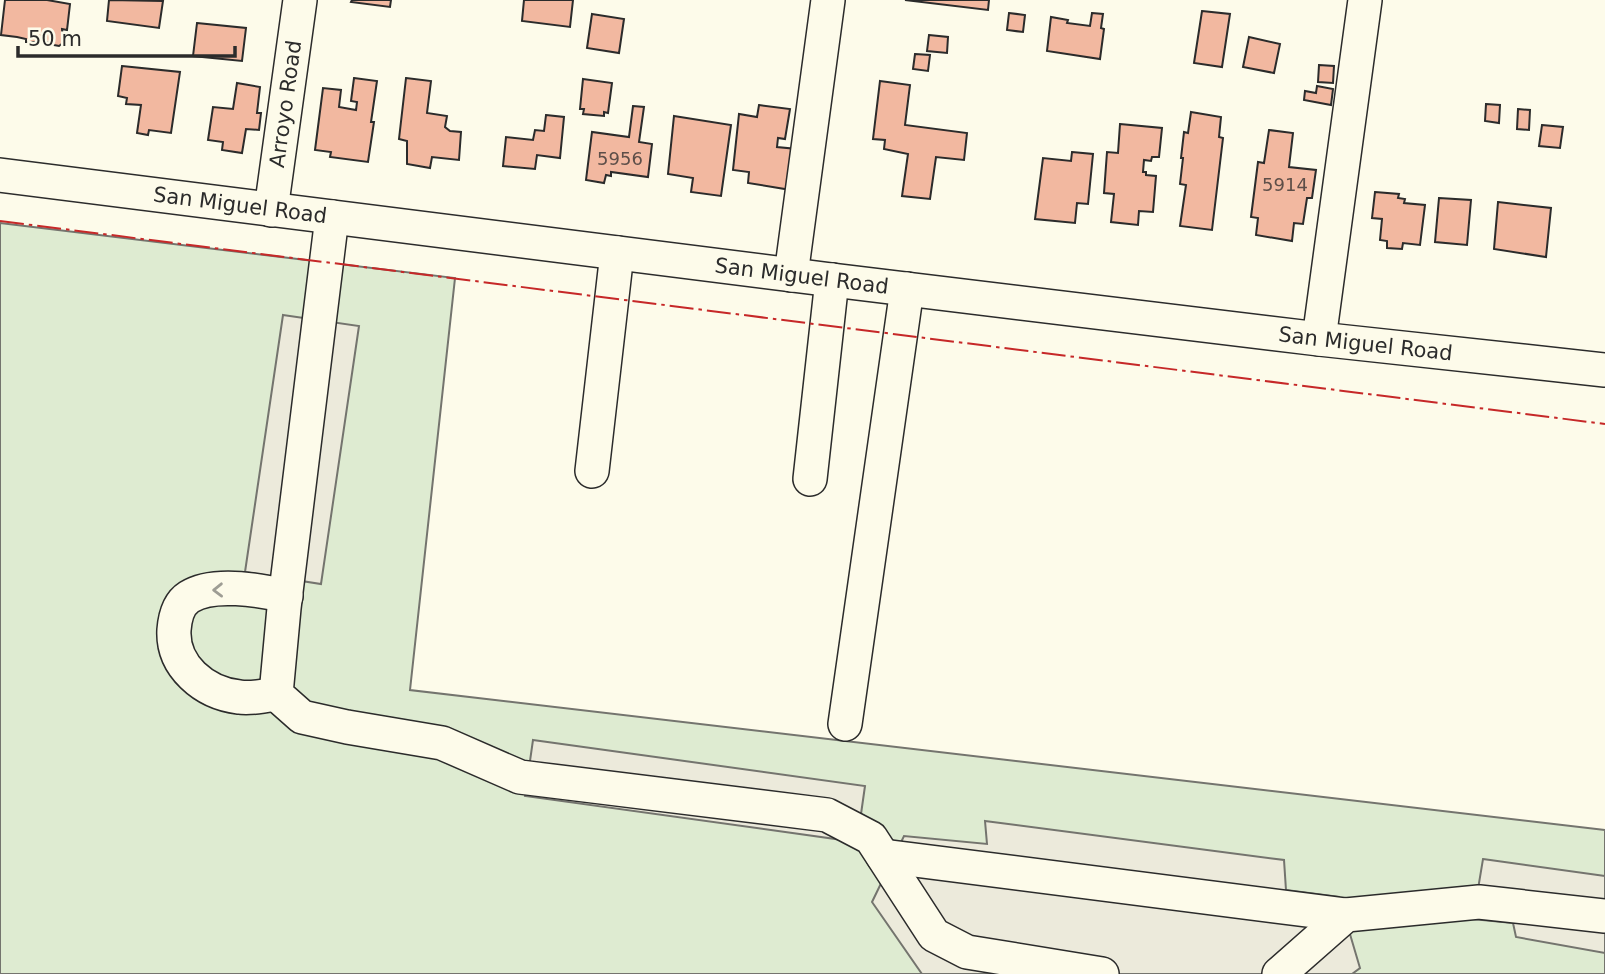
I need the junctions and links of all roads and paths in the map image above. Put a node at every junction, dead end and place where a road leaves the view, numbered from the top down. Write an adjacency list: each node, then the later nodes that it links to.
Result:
1 (300, 0): 5 (street, Arroyo Road)
2 (828, 0): 8 (street)
3 (1365, 0): 11 (street)
4 (0, 175): 5 (street, San Miguel Road)
5 (271, 210): 6 (street, San Miguel Road)
6 (332, 217): 7 (street, San Miguel Road); 15 (street)
7 (617, 253): 8 (street, San Miguel Road); 13 (street)
8 (791, 275): 9 (street, San Miguel Road)
9 (832, 280): 10 (street, San Miguel Road); 14 (street)
10 (907, 289): 11 (street, San Miguel Road); 17 (street)
11 (1319, 338): 12 (street, San Miguel Road)
12 (1605, 370)
13 (593, 471)
14 (810, 479)
15 (285, 596): 16 (street); 16 (street, one-way to 16)
16 (276, 694): 18 (street)
17 (845, 724)
18 (883, 856): 19 (street); 21 (street)
19 (1346, 915): 20 (street); 22 (street)
20 (1605, 916)
21 (1102, 974)
22 (1279, 974)

